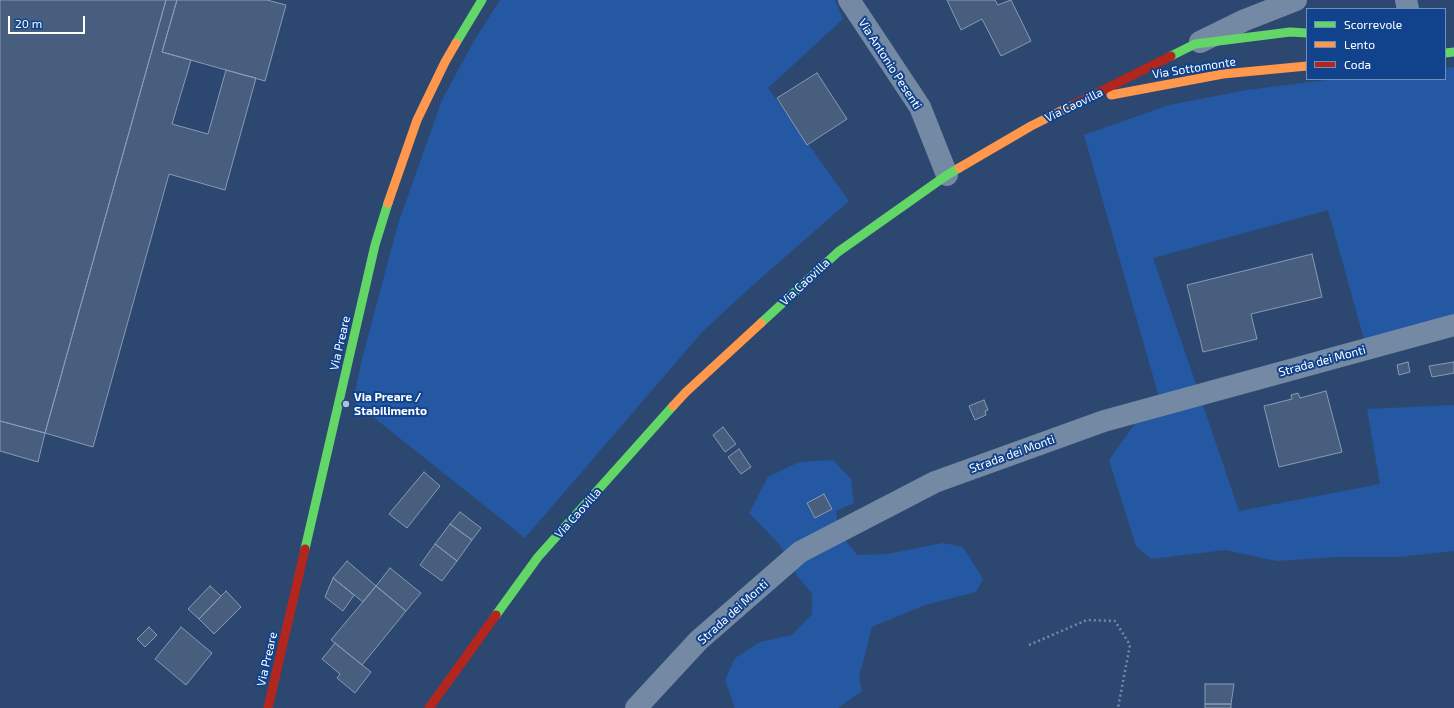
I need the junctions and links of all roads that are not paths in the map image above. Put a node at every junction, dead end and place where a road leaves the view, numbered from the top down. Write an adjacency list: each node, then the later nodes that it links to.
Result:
1 (482, 0): 10 (main road, Via Preare)
2 (849, 0): 8 (street, Via Antonio Pesenti)
3 (1296, 0): 5 (street, Via Caovilla)
4 (1306, 33): 5 (main road, Via Sottomonte)
5 (1195, 44): 7 (main road, Via Caovilla)
6 (1306, 66): 7 (main road, Via Sottomonte)
7 (1086, 100): 8 (main road, Via Caovilla)
8 (946, 175): 11 (main road, Via Caovilla)
9 (1454, 325): 12 (street, Strada dei Monti)
10 (268, 708)
11 (429, 708)
12 (636, 708)

